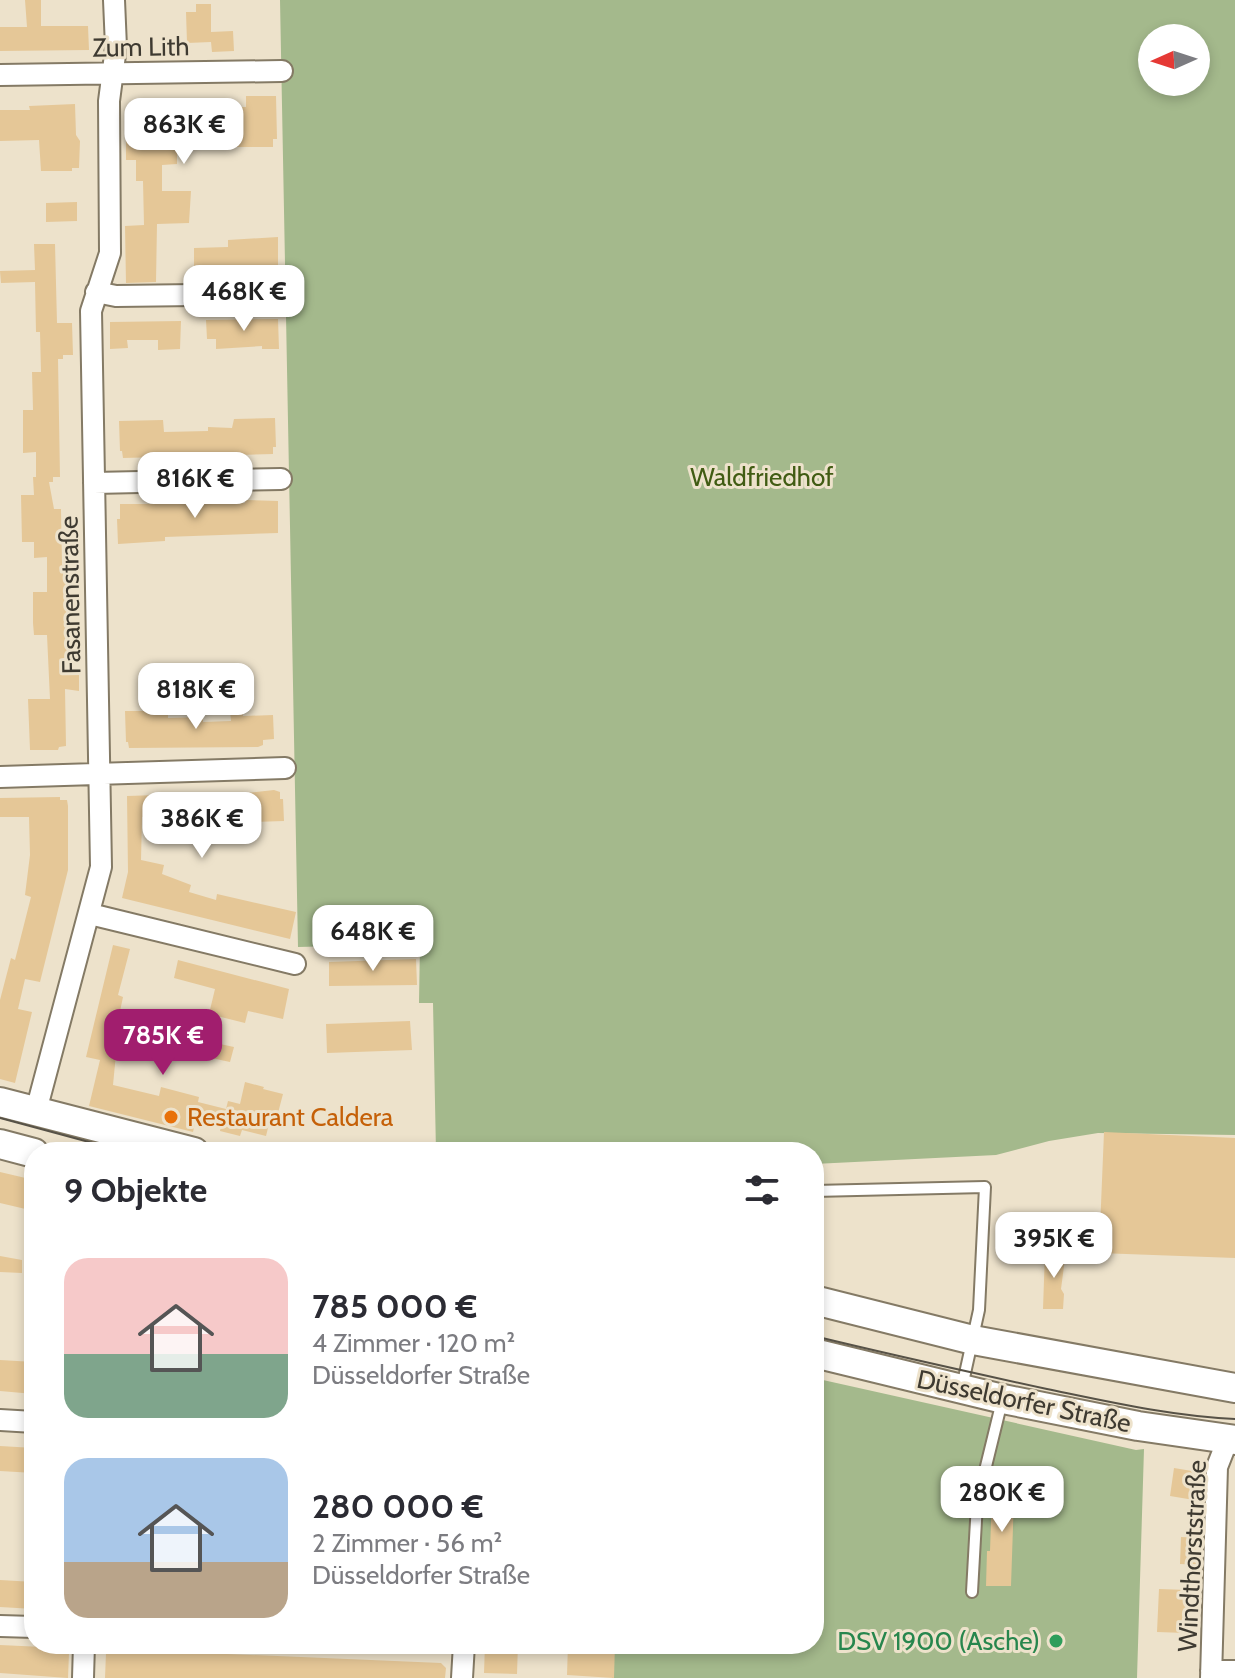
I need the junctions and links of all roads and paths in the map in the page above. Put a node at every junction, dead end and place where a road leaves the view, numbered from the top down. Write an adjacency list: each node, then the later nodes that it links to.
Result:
1 (114, 0): 3 (street, Fasanenstraße)
2 (282, 71): 3 (street, Zum Lith)
3 (113, 74): 4 (street, Zum Lith); 5 (street, Fasanenstraße)
4 (0, 75)
5 (96, 292): 6 (street); 8 (street, Fasanenstraße)
6 (276, 294)
7 (281, 479): 8 (street)
8 (94, 483): 10 (street, Fasanenstraße)
9 (285, 768): 10 (street)
10 (99, 774): 11 (street); 12 (street, Fasanenstraße)
11 (0, 777)
12 (90, 914): 13 (street); 15 (street, Fasanenstraße)
13 (295, 964)
14 (0, 1102): 15 (main road)
15 (36, 1111): 16 (main road)
16 (155, 1142)
17 (0, 1144): 18 (main road)
18 (24, 1150)
19 (824, 1191): 21 (lane)
20 (824, 1303): 21 (main road, Düsseldorfer Straße)
21 (973, 1340): 23 (main road, Düsseldorfer Straße); 24 (lane)
22 (824, 1355): 24 (main road, Düsseldorfer Straße)
23 (1235, 1388)
24 (962, 1389): 25 (main road, Düsseldorfer Straße)
25 (1003, 1399): 28 (main road, Düsseldorfer Straße); 29 (lane)
26 (0, 1420): 27 (street)
27 (24, 1421)
28 (1232, 1439): 35 (street, Windthorststraße)
29 (972, 1592)
30 (0, 1626): 31 (street)
31 (24, 1627)
32 (84, 1654): 36 (street)
33 (463, 1654): 37 (street)
34 (1235, 1671): 35 (street)
35 (1211, 1674)
36 (83, 1678)
37 (462, 1678)

